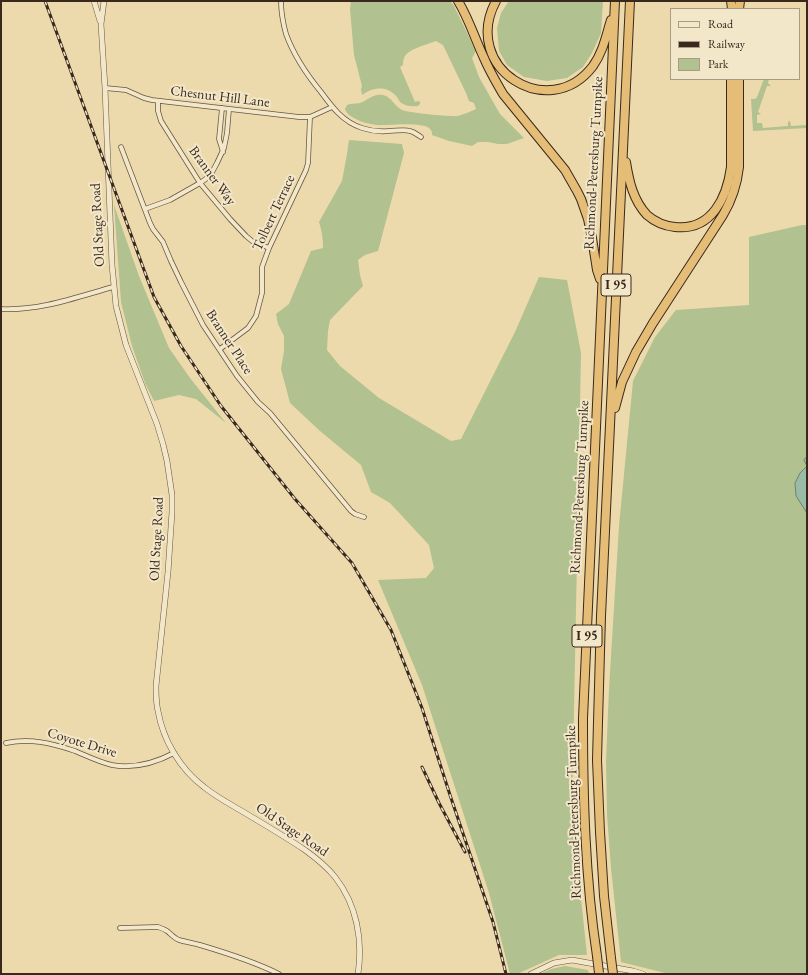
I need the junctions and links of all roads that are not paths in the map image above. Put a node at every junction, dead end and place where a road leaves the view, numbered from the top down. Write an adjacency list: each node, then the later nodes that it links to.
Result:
1 (94, 1): 8 (street, Old Stage Road)
2 (104, 1): 8 (street, Old Stage Road)
3 (281, 1): 13 (street)
4 (458, 1): 24 (highway)
5 (496, 1): 7 (highway)
6 (630, 1): 18 (highway, Richmond-Petersburg Turnpike / I 95)
7 (614, 4): 24 (highway, Richmond-Petersburg Turnpike / I 95)
8 (101, 24): 11 (street, Old Stage Road)
9 (731, 80): 18 (highway)
10 (739, 80): 28 (highway)
11 (105, 88): 12 (street, Chesnut Hill Lane); 25 (street, Old Stage Road)
12 (158, 101): 14 (street, Chesnut Hill Lane); 21 (street, Branner Way)
13 (332, 107): 16 (street, Chesnut Hill Lane); 17 (street)
14 (222, 108): 15 (street, Chesnut Hill Lane); 20 (street)
15 (229, 109): 16 (street, Chesnut Hill Lane); 20 (street)
16 (310, 117): 23 (street, Tolbert Terrace)
17 (421, 137)
18 (623, 144): 28 (highway, Richmond-Petersburg Turnpike / I 95)
19 (121, 147): 22 (street, Branner Place)
20 (223, 152): 21 (street)
21 (200, 183): 22 (street); 23 (street, Branner Way)
22 (145, 209): 27 (street, Branner Place)
23 (269, 248): 27 (street, Tolbert Terrace)
24 (602, 284): 36 (highway, Richmond-Petersburg Turnpike / I 95, bridge)
25 (113, 287): 26 (street); 31 (street, Old Stage Road)
26 (1, 309)
27 (220, 349): 29 (street, Branner Place)
28 (610, 426): 37 (highway, Richmond-Petersburg Turnpike / I 95, bridge)
29 (364, 517)
30 (6, 743): 31 (street, Coyote Drive)
31 (174, 753): 34 (street, Old Stage Road)
32 (120, 928): 33 (street)
33 (279, 974)
34 (358, 974)
35 (531, 974): 38 (street)
36 (600, 974)
37 (613, 974)
38 (643, 974)

